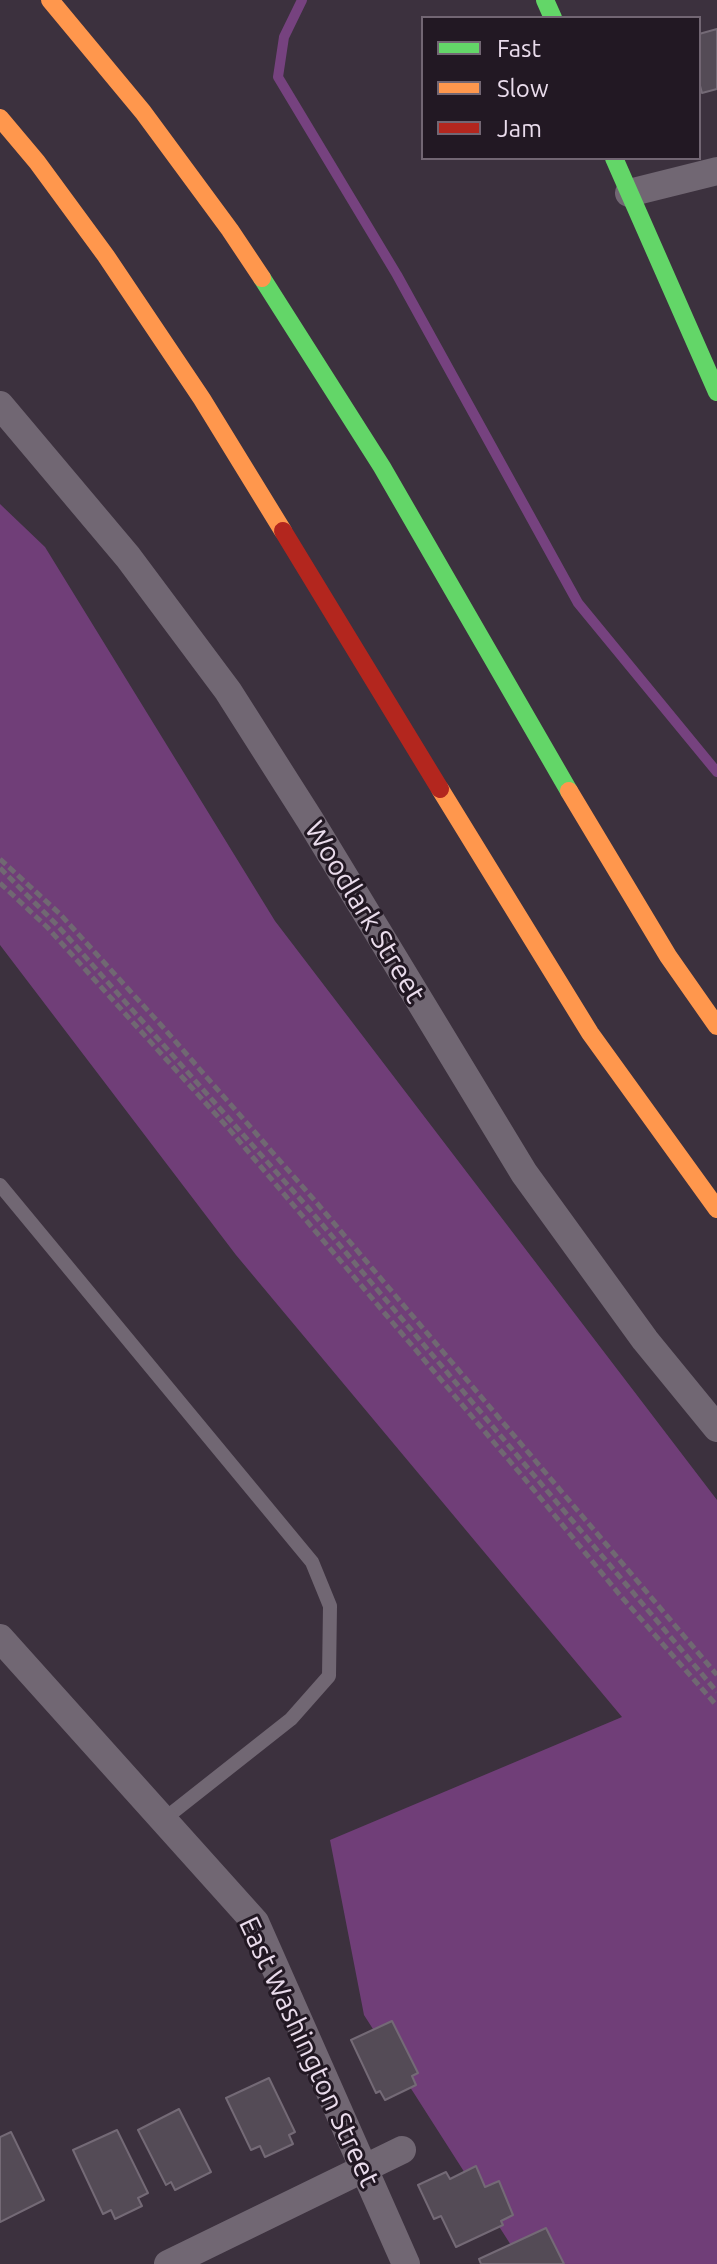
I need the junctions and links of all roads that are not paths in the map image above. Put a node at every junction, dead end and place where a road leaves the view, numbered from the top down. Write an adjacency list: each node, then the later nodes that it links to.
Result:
1 (50, 0): 8 (main road)
2 (0, 118): 10 (main road)
3 (615, 160): 5 (main road)
4 (717, 171): 5 (street)
5 (629, 193): 6 (main road)
6 (717, 392)
7 (0, 405): 11 (street, Woodlark Street)
8 (717, 1026)
9 (0, 1185): 13 (lane)
10 (717, 1209)
11 (717, 1428)
12 (0, 1638): 13 (street, East Washington Street)
13 (163, 1820): 15 (street, East Washington Street)
14 (402, 2150): 15 (street)
15 (364, 2171): 16 (street); 17 (street, East Washington Street)
16 (168, 2264)
17 (406, 2264)

